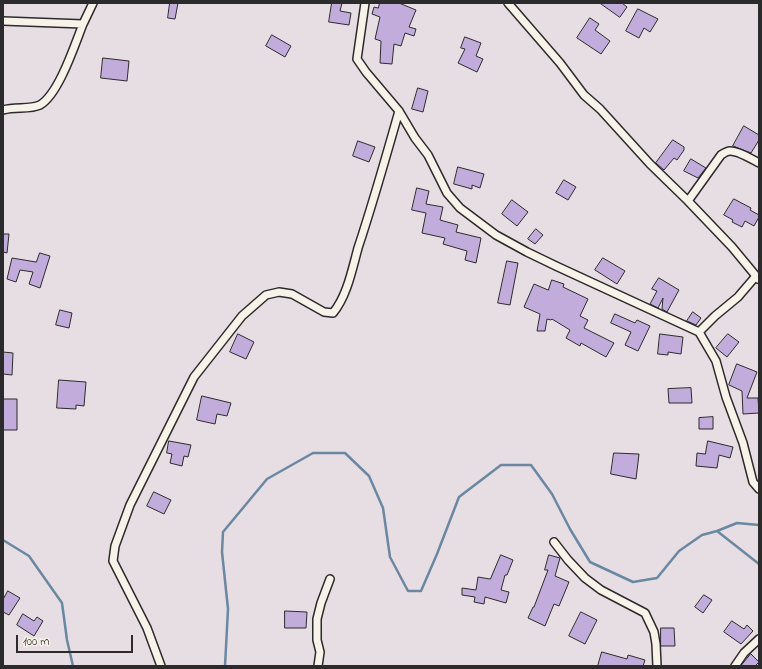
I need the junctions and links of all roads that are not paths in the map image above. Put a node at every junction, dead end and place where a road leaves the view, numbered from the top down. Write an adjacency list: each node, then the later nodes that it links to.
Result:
1 (93, 3): 5 (street)
2 (365, 3): 7 (street)
3 (508, 3): 9 (street)
4 (3, 21): 5 (street)
5 (83, 24): 6 (street)
6 (3, 110)
7 (399, 111): 11 (street); 16 (street)
8 (759, 163): 9 (street)
9 (688, 201): 10 (street)
10 (758, 278): 11 (street)
11 (699, 332): 12 (street)
12 (759, 489)
13 (554, 542): 18 (street)
14 (330, 579): 17 (street)
15 (759, 639): 19 (street)
16 (161, 666)
17 (318, 666)
18 (657, 666)
19 (735, 666)

